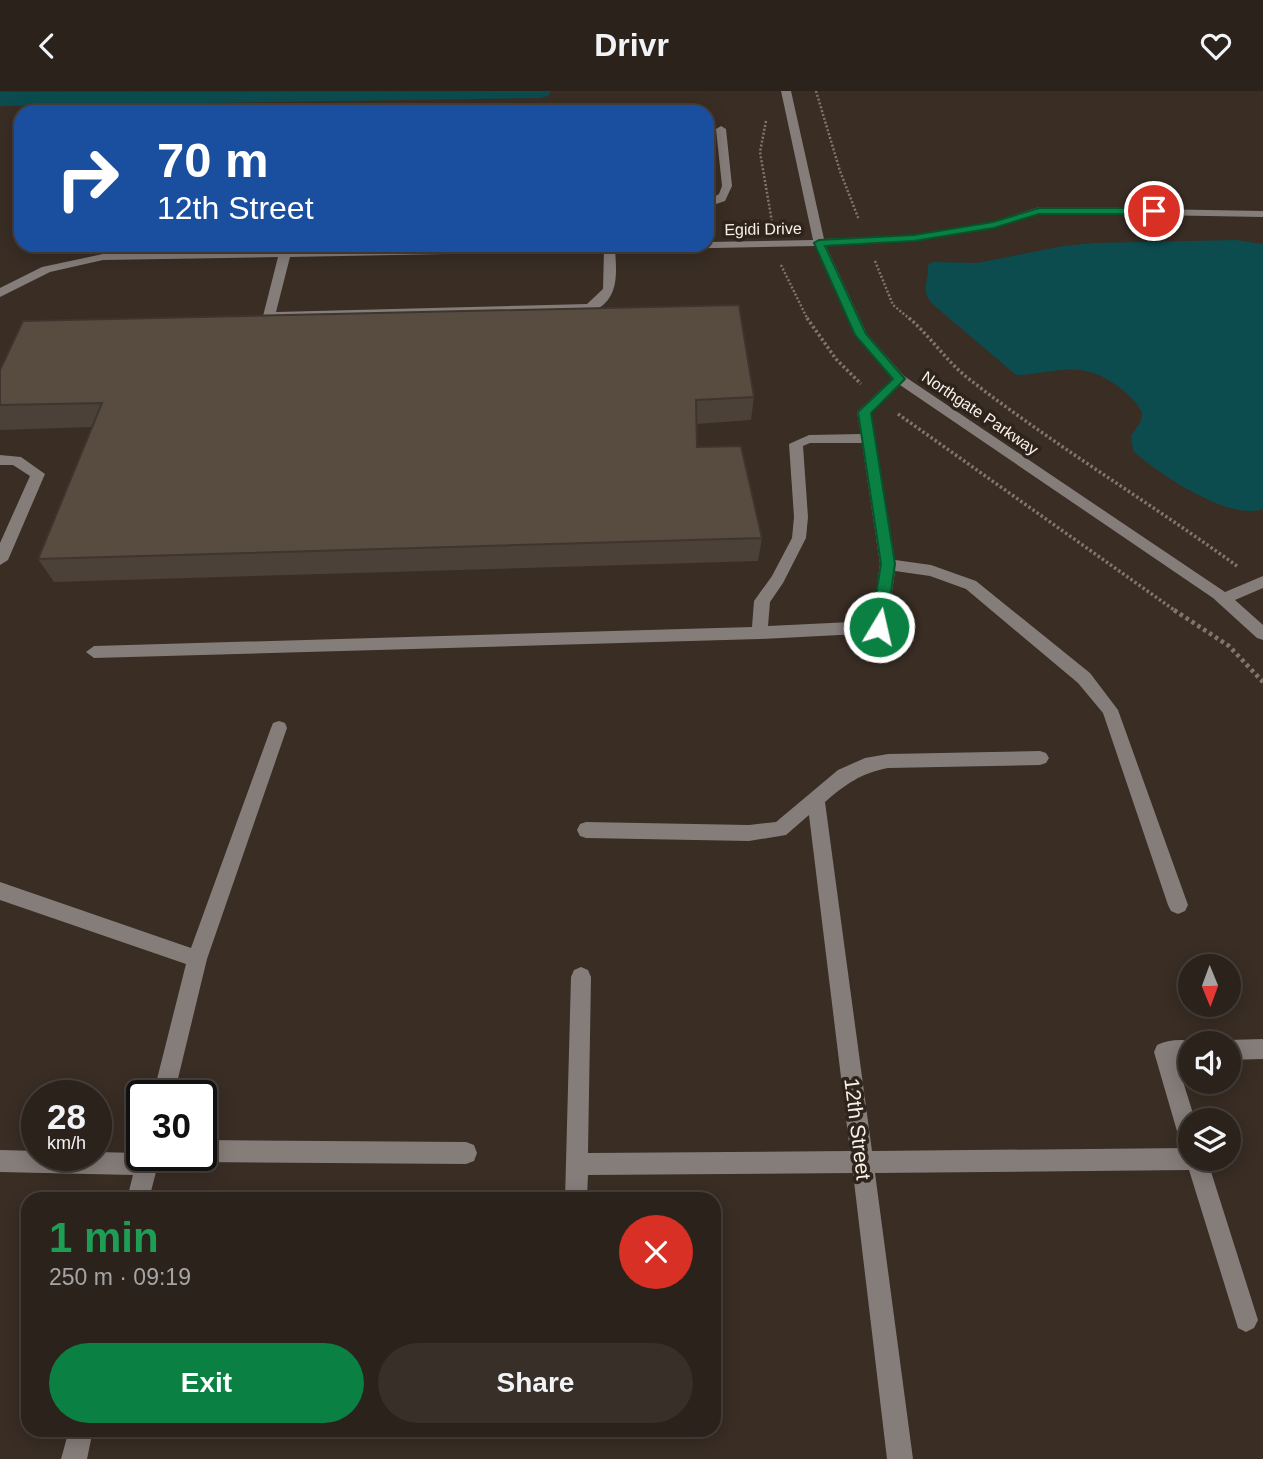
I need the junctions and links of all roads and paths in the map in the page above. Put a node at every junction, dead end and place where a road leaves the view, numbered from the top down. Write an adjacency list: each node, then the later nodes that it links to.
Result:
1 (786, 91): 7 (street, Northgate Parkway)
2 (816, 91): 6 (path)
3 (721, 129): 4 (street)
4 (714, 202)
5 (1263, 214): 6 (street, Egidi Drive)
6 (867, 240): 7 (street, Egidi Drive); 18 (path)
7 (819, 243): 8 (street, Egidi Drive); 13 (street, Northgate Parkway)
8 (714, 245)
9 (304, 252): 11 (street, Egidi Drive)
10 (610, 252): 11 (street)
11 (285, 254): 12 (street, Egidi Drive)
12 (0, 293)
13 (900, 379): 14 (street); 19 (street, Northgate Parkway)
14 (869, 439): 17 (street); 20 (street)
15 (0, 460): 16 (street)
16 (0, 560)
17 (888, 564): 20 (street); 28 (street)
18 (1262, 582): 19 (street)
19 (1223, 599): 21 (street, Northgate Parkway)
20 (769, 633): 22 (street)
21 (1263, 634)
22 (94, 652)
23 (279, 728): 29 (street)
24 (1040, 758): 25 (street)
25 (816, 799): 26 (street); 41 (street, 12th Street)
26 (586, 830)
27 (0, 891): 29 (street)
28 (1178, 905)
29 (197, 959): 34 (street)
30 (581, 977): 42 (street)
31 (1263, 1049): 32 (street)
32 (1241, 1050)
33 (1178, 1051): 35 (street)
34 (167, 1080)
35 (1181, 1108)
36 (217, 1151): 38 (street)
37 (1178, 1152): 41 (street)
38 (466, 1153)
39 (126, 1160): 40 (street)
40 (0, 1161)
41 (862, 1162): 42 (street); 50 (street, 12th Street)
42 (577, 1164): 46 (street)
43 (144, 1171): 45 (street)
44 (1200, 1171): 47 (street)
45 (140, 1192)
46 (576, 1192)
47 (1246, 1320)
48 (79, 1437): 49 (street)
49 (74, 1459)
50 (900, 1459)

